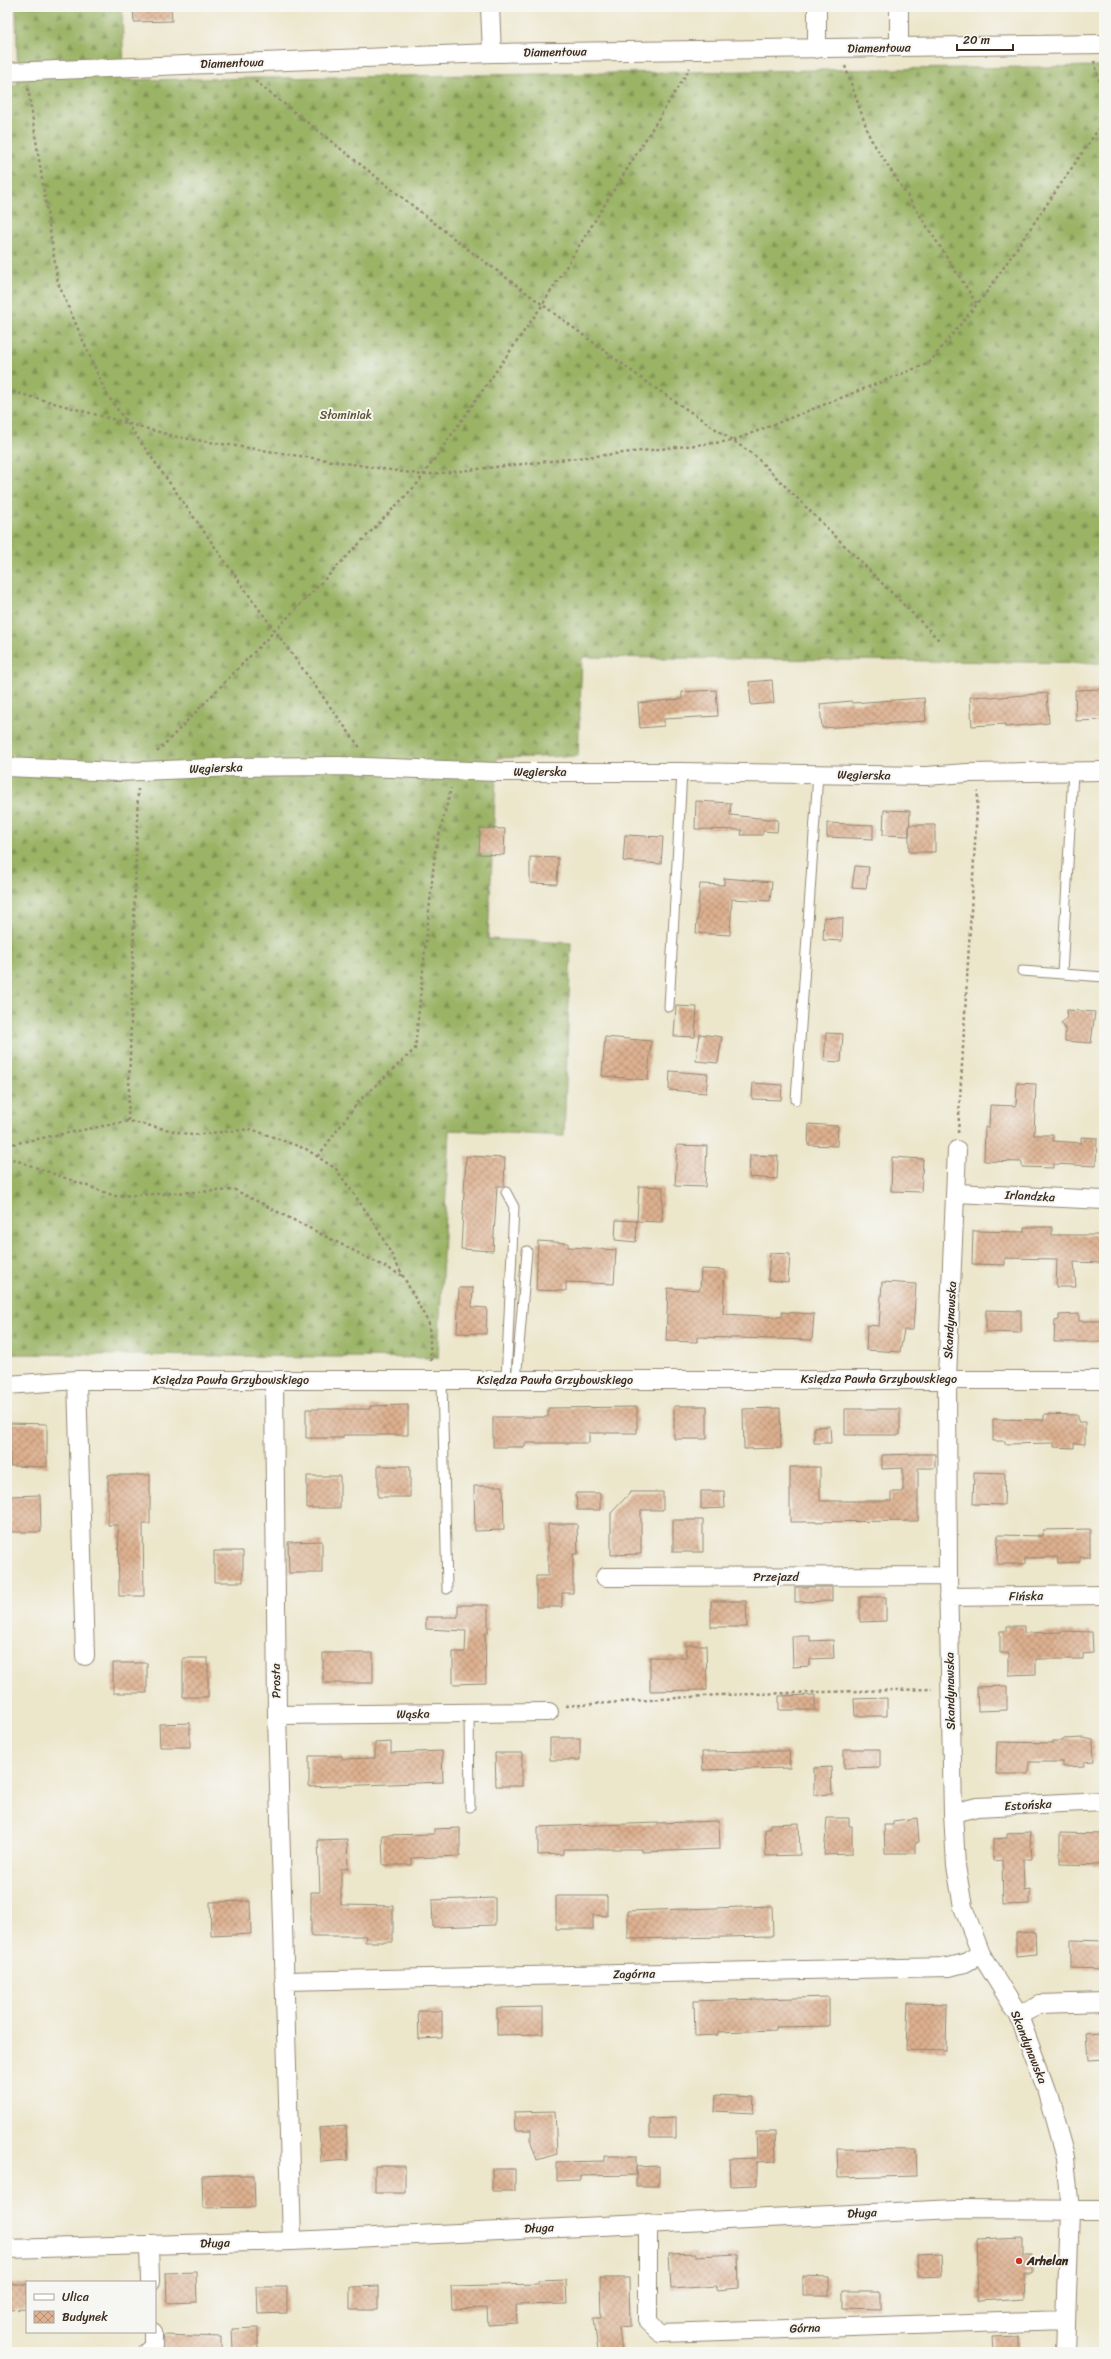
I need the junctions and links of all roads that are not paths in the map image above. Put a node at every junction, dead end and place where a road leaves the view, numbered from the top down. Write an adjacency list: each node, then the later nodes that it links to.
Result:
1 (490, 7): 7 (street)
2 (817, 7): 6 (street)
3 (899, 7): 5 (street)
4 (1097, 44): 5 (street, Diamentowa)
5 (899, 47): 6 (street, Diamentowa)
6 (817, 49): 7 (street, Diamentowa)
7 (492, 53): 8 (street, Diamentowa)
8 (7, 72)
9 (7, 767): 11 (street, Węgierska)
10 (1104, 771): 12 (street, Węgierska)
11 (682, 772): 13 (street, Węgierska); 17 (lane)
12 (1073, 772): 13 (street, Węgierska); 15 (lane)
13 (818, 774): 18 (lane)
14 (1022, 971): 15 (lane)
15 (1062, 974): 16 (lane)
16 (1104, 977)
17 (669, 1007)
18 (796, 1100)
19 (957, 1150): 21 (street, Skandynawska)
20 (506, 1192): 29 (lane)
21 (956, 1193): 22 (street, Irlandzka); 24 (street, Skandynawska)
22 (1104, 1200)
23 (528, 1250): 29 (lane)
24 (947, 1378): 27 (street, Księdza Pawła Grzybowskiego); 29 (street, Księdza Pawła Grzybowskiego); 31 (street, Skandynawska)
25 (77, 1380): 26 (street, Księdza Pawła Grzybowskiego); 30 (street, Księdza Pawła Grzybowskiego); 36 (street)
26 (274, 1380): 28 (street, Księdza Pawła Grzybowskiego); 39 (street, Prosta)
27 (1104, 1380)
28 (437, 1381): 29 (street, Księdza Pawła Grzybowskiego); 33 (lane)
29 (511, 1381)
30 (7, 1385)
31 (948, 1576): 32 (street, Przejazd); 35 (street, Skandynawska)
32 (605, 1577)
33 (447, 1589)
34 (1104, 1595): 35 (street, Fińska)
35 (948, 1597): 42 (street, Skandynawska)
36 (85, 1656)
37 (549, 1712): 38 (street, Wąska)
38 (469, 1713): 39 (street, Wąska); 41 (lane)
39 (276, 1715): 44 (street, Prosta)
40 (1104, 1801): 42 (street, Estońska)
41 (470, 1807)
42 (953, 1813): 43 (street, Skandynawska)
43 (981, 1954): 44 (street, Zagórna); 46 (street, Skandynawska)
44 (284, 1981): 50 (street, Prosta)
45 (1104, 2002): 46 (street)
46 (1019, 2016): 48 (street, Skandynawska)
47 (1104, 2210): 48 (street, Długa)
48 (1070, 2211): 49 (street, Długa); 54 (street, Skandynawska)
49 (648, 2223): 50 (street, Długa); 54 (street, Górna)
50 (292, 2241): 51 (street, Długa)
51 (148, 2245): 52 (street, Długa); 53 (street)
52 (7, 2249)
53 (150, 2281)
54 (1066, 2320): 57 (street, Skandynawska)
55 (153, 2333): 56 (street)
56 (147, 2352)
57 (1065, 2352)

